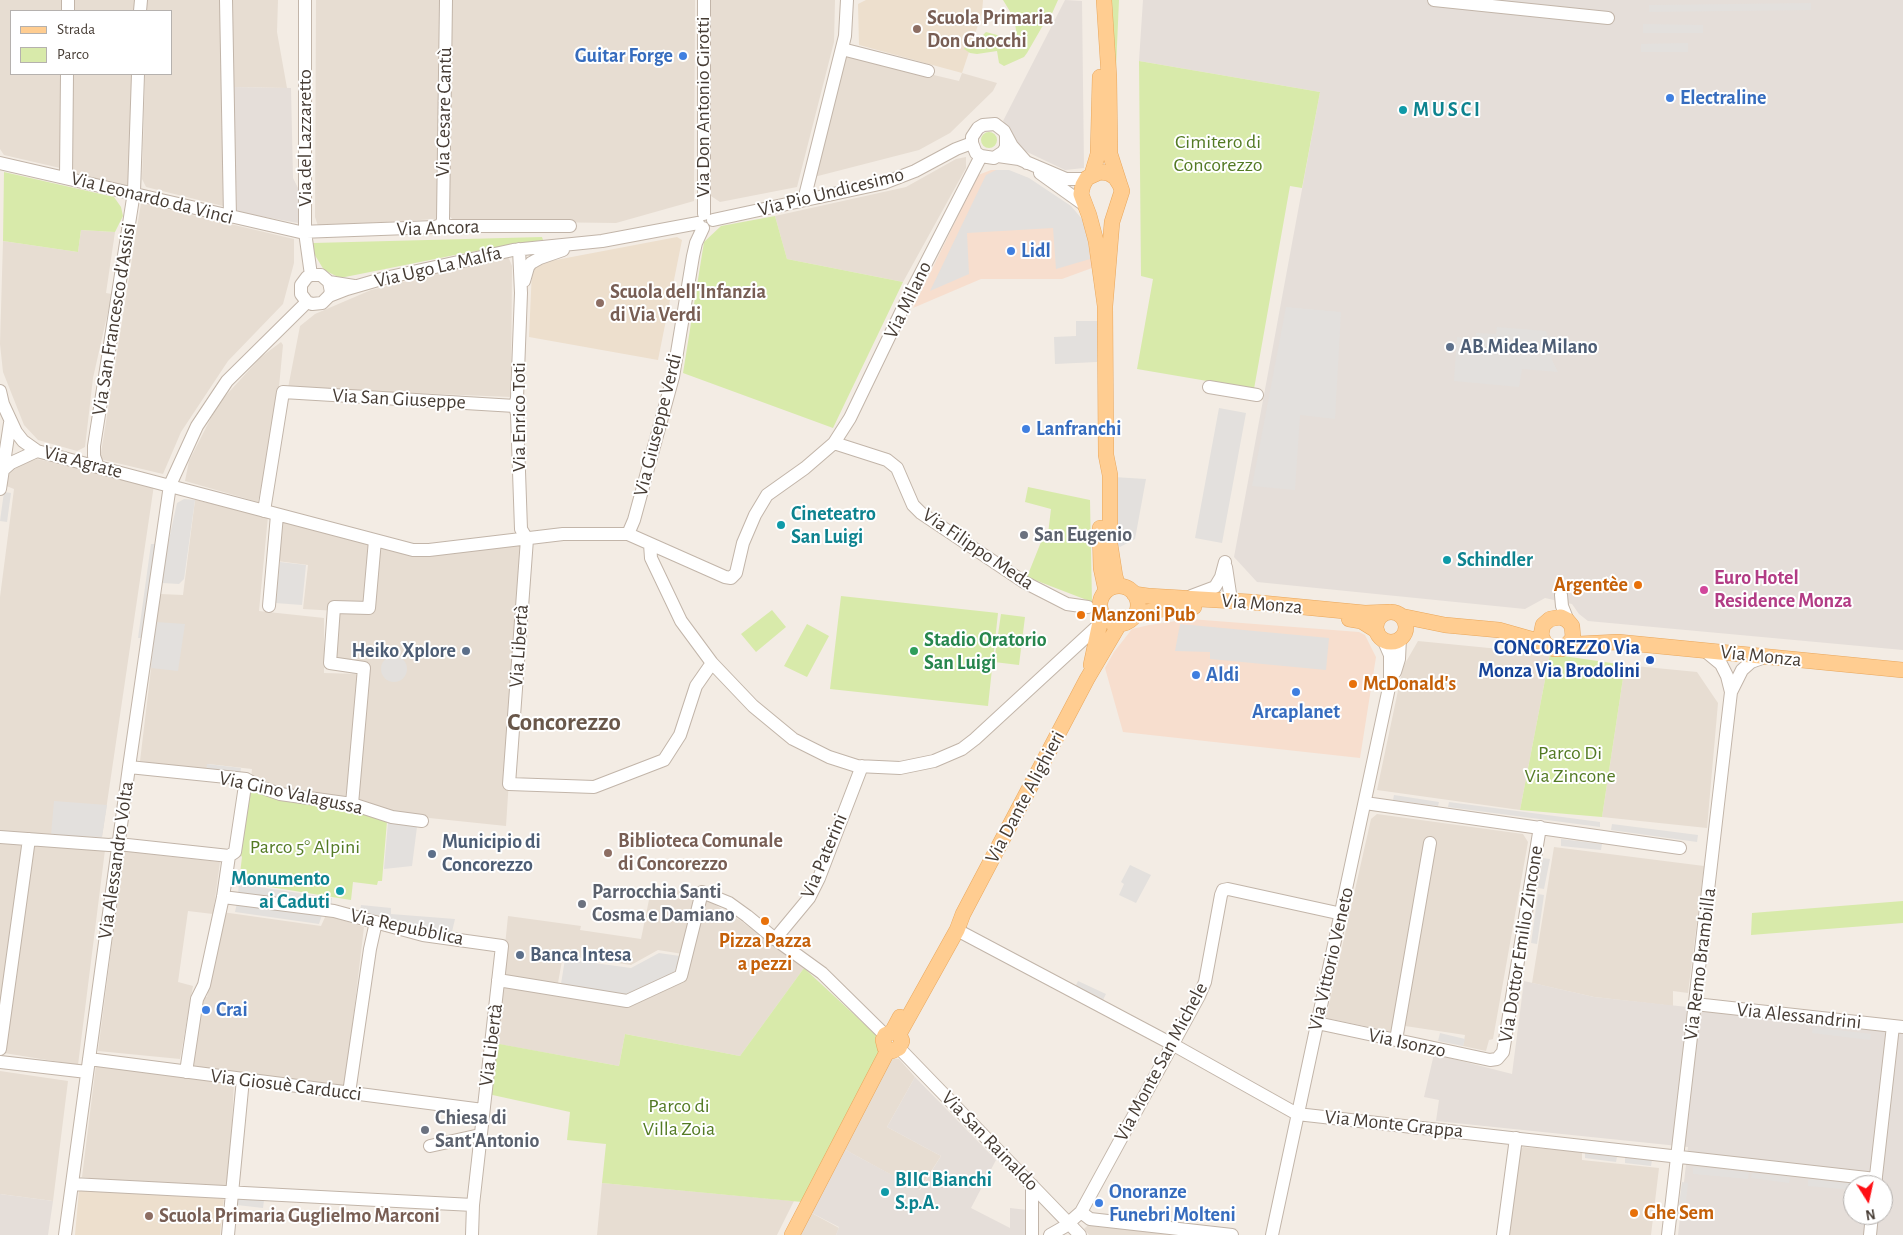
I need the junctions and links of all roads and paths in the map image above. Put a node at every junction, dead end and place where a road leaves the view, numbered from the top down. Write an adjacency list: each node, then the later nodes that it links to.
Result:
1 (226, 0): 27 (street)
2 (305, 0): 31 (street, Via del Lazzaretto)
3 (446, 0): 29 (street, Via Cesare Cantù)
4 (704, 0): 28 (street, Via Don Antonio Girotti)
5 (847, 0): 10 (street)
6 (1104, 0): 8 (main road)
7 (1434, 0): 9 (street)
8 (1104, 18): 21 (main road); 22 (main road)
9 (1608, 18)
10 (842, 49): 11 (street); 24 (street)
11 (928, 71)
12 (67, 75): 20 (street)
13 (138, 75): 23 (street, Via San Francesco d'Assisi)
14 (1006, 136): 15 (street); 17 (street); 19 (street)
15 (972, 143): 16 (street); 24 (street, Via Pio Undicesimo)
16 (981, 156): 17 (street); 46 (street, Via Milano)
17 (998, 156): 19 (street)
18 (0, 163): 20 (street, Via Leonardo da Vinci)
19 (1029, 164): 21 (street); 26 (street)
20 (66, 177): 23 (street, Via Leonardo da Vinci)
21 (1089, 177): 22 (main road); 26 (main road)
22 (1120, 186): 25 (main road)
23 (134, 192): 27 (street, Via Leonardo da Vinci); 47 (street, Via San Francesco d'Assisi)
24 (804, 200): 28 (street, Via Pio Undicesimo)
25 (1119, 202): 26 (main road); 40 (main road)
26 (1086, 206): 40 (main road)
27 (230, 217): 31 (street, Via Leonardo da Vinci)
28 (705, 221): 32 (street, Via Pio Undicesimo); 56 (street, Via Giuseppe Verdi)
29 (441, 224): 30 (street, Via Ancora); 31 (street, Via Ancora)
30 (570, 226)
31 (305, 232): 34 (street, Via del Lazzaretto)
32 (588, 242): 33 (street, Via Pio Undicesimo); 37 (street, Via Enrico Toti)
33 (519, 249): 36 (street, Via Ugo La Malfa); 37 (street, Via Enrico Toti)
34 (311, 275): 35 (street, Via Ugo La Malfa); 39 (street)
35 (329, 282): 36 (street, Via Ugo La Malfa); 38 (street)
36 (357, 286): 38 (street, Via Ugo La Malfa)
37 (521, 294): 44 (street, Via Enrico Toti)
38 (329, 296): 39 (street, Via Ugo La Malfa)
39 (307, 302): 52 (street, Via Ugo La Malfa)
40 (1105, 306): 60 (main road)
41 (1209, 387): 43 (street)
42 (0, 391): 45 (street, Via Agrate)
43 (1257, 395)
44 (515, 406): 54 (street, Via San Giuseppe); 57 (street, Via Enrico Toti)
45 (10, 423): 48 (street, Via Agrate); 51 (street)
46 (834, 443): 59 (street, Via Milano); 65 (street, Via Filippo Meda)
47 (94, 446): 49 (street); 50 (street, Via San Francesco d'Assisi)
48 (37, 451): 49 (street, Via Agrate); 51 (street)
49 (70, 460): 50 (street, Via Agrate)
50 (98, 467): 52 (street, Via Agrate)
51 (3, 470): 53 (street)
52 (170, 485): 54 (street, Via Agrate); 86 (street, Via Alessandro Volta)
53 (0, 489)
54 (264, 511): 55 (street, Via Agrate)
55 (277, 514): 58 (street, Via Agrate); 64 (street)
56 (628, 534): 57 (street, Via Agrate); 59 (street)
57 (526, 539): 58 (street, Via Agrate); 80 (street, Via Libertà)
58 (375, 540): 89 (street)
59 (650, 544): 80 (street)
60 (1112, 589): 61 (main road); 65 (main road)
61 (1134, 594): 62 (main road, Via Monza); 66 (main road)
62 (1188, 598): 63 (main road, Via Monza); 63 (street)
63 (1231, 600): 67 (main road, Via Monza)
64 (269, 606)
65 (1097, 614): 69 (main road); 82 (main road, Via Dante Alighieri); 85 (street)
66 (1136, 614): 69 (main road); 73 (main road, Via Monza)
67 (1395, 614): 71 (main road, Via Monza); 73 (main road); 74 (main road)
68 (1547, 621): 70 (main road); 70 (street); 72 (main road, Via Monza); 76 (main road)
69 (1120, 623): 82 (main road, Via Dante Alighieri)
70 (1570, 624): 75 (main road, Via Monza); 77 (main road)
71 (1445, 625): 72 (main road, Via Monza); 74 (main road, Via Monza)
72 (1499, 630): 76 (main road, Via Monza)
73 (1380, 635): 74 (main road); 83 (street, Via Vittorio Veneto)
74 (1401, 637): 83 (street, Via Vittorio Veneto)
75 (1618, 642): 77 (main road, Via Monza); 78 (main road, Via Monza)
76 (1545, 643): 77 (main road)
77 (1565, 647)
78 (1704, 650): 79 (main road, Via Monza); 84 (street, Via Remo Brambilla)
79 (1765, 656): 81 (main road, Via Monza); 84 (street, Via Remo Brambilla)
80 (712, 663): 85 (street)
81 (1903, 670)
82 (1087, 679): 99 (main road, Via Dante Alighieri)
83 (1390, 683): 88 (street, Via Vittorio Veneto)
84 (1731, 692): 106 (street, Via Remo Brambilla)
85 (862, 766): 103 (street, Via Paterini)
86 (129, 767): 87 (street, Via Gino Valagussa); 95 (street, Via Alessandro Volta)
87 (246, 779): 89 (street, Via Gino Valagussa); 97 (street)
88 (1365, 803): 91 (street, Via Dottor Emilio Zincone); 100 (street, Via Vittorio Veneto)
89 (352, 804): 90 (street, Via Gino Valagussa)
90 (422, 821)
91 (1540, 827): 96 (street, Via Dottor Emilio Zincone); 113 (street, Via Dottor Emilio Zincone)
92 (0, 837): 93 (street)
93 (29, 839): 95 (street); 112 (street)
94 (1430, 843): 110 (street)
95 (118, 844): 97 (street); 115 (street, Via Alessandro Volta)
96 (1680, 848)
97 (229, 856): 98 (street)
98 (223, 897): 101 (street, Via Repubblica); 116 (street)
99 (963, 914): 102 (main road, Via Dante Alighieri); 109 (main road, Via Dante Alighieri)
100 (1342, 914): 107 (street, Via Vittorio Veneto); 111 (street, Via Monte San Michele)
101 (376, 922): 104 (street, Via Repubblica); 118 (street)
102 (957, 930): 109 (main road, Via Dante Alighieri); 111 (street, Via Monte Grappa)
103 (775, 939): 105 (street, Via San Rainaldo); 109 (street, Via San Rainaldo)
104 (502, 946): 105 (street, Via Libertà)
105 (498, 980): 119 (street, Via Libertà)
106 (1695, 1004): 108 (street, Via Alessandrini); 124 (street, Via Remo Brambilla)
107 (1317, 1023): 110 (street, Via Isonzo); 120 (street, Via Vittorio Veneto)
108 (1898, 1027): 125 (street)
109 (892, 1040): 128 (street, Via San Rainaldo); 136 (main road, Via Dante Alighieri)
110 (1396, 1040): 113 (street, Via Isonzo)
111 (1172, 1044): 120 (street, Via Monte Grappa); 131 (street, Via Monte San Michele)
112 (0, 1050)
113 (1498, 1059)
114 (0, 1062): 115 (street, Via Giosuè Carducci)
115 (88, 1065): 116 (street, Via Giosuè Carducci); 127 (street, Via Alessandro Volta)
116 (186, 1072): 117 (street, Via Giosuè Carducci)
117 (244, 1079): 118 (street, Via Giosuè Carducci); 129 (street)
118 (349, 1093): 119 (street, Via Giosuè Carducci)
119 (483, 1110): 121 (street, Via Libertà)
120 (1297, 1114): 122 (street, Via Monte Grappa); 141 (street, Via Vittorio Veneto)
121 (480, 1135): 123 (street); 130 (street, Via Libertà)
122 (1516, 1138): 124 (street, Via Monte Grappa); 142 (street)
123 (430, 1146)
124 (1678, 1156): 126 (street, Via Monte Grappa); 143 (street, Via Remo Brambilla)
125 (1876, 1175)
126 (1843, 1178)
127 (72, 1184): 129 (street); 133 (street, Via Alessandro Volta)
128 (1032, 1185): 132 (street, Via San Rainaldo); 137 (street)
129 (232, 1194): 130 (street); 134 (street)
130 (473, 1205): 135 (street, Via Libertà)
131 (1081, 1212): 132 (street, Via Monte San Michele); 140 (street)
132 (1069, 1222): 138 (street, Via Monte San Michele); 139 (street, Via San Rainaldo)
133 (65, 1235)
134 (228, 1235)
135 (472, 1235)
136 (792, 1235)
137 (1032, 1235)
138 (1050, 1235)
139 (1080, 1235)
140 (1232, 1235)
141 (1272, 1235)
142 (1503, 1235)
143 (1668, 1235)

